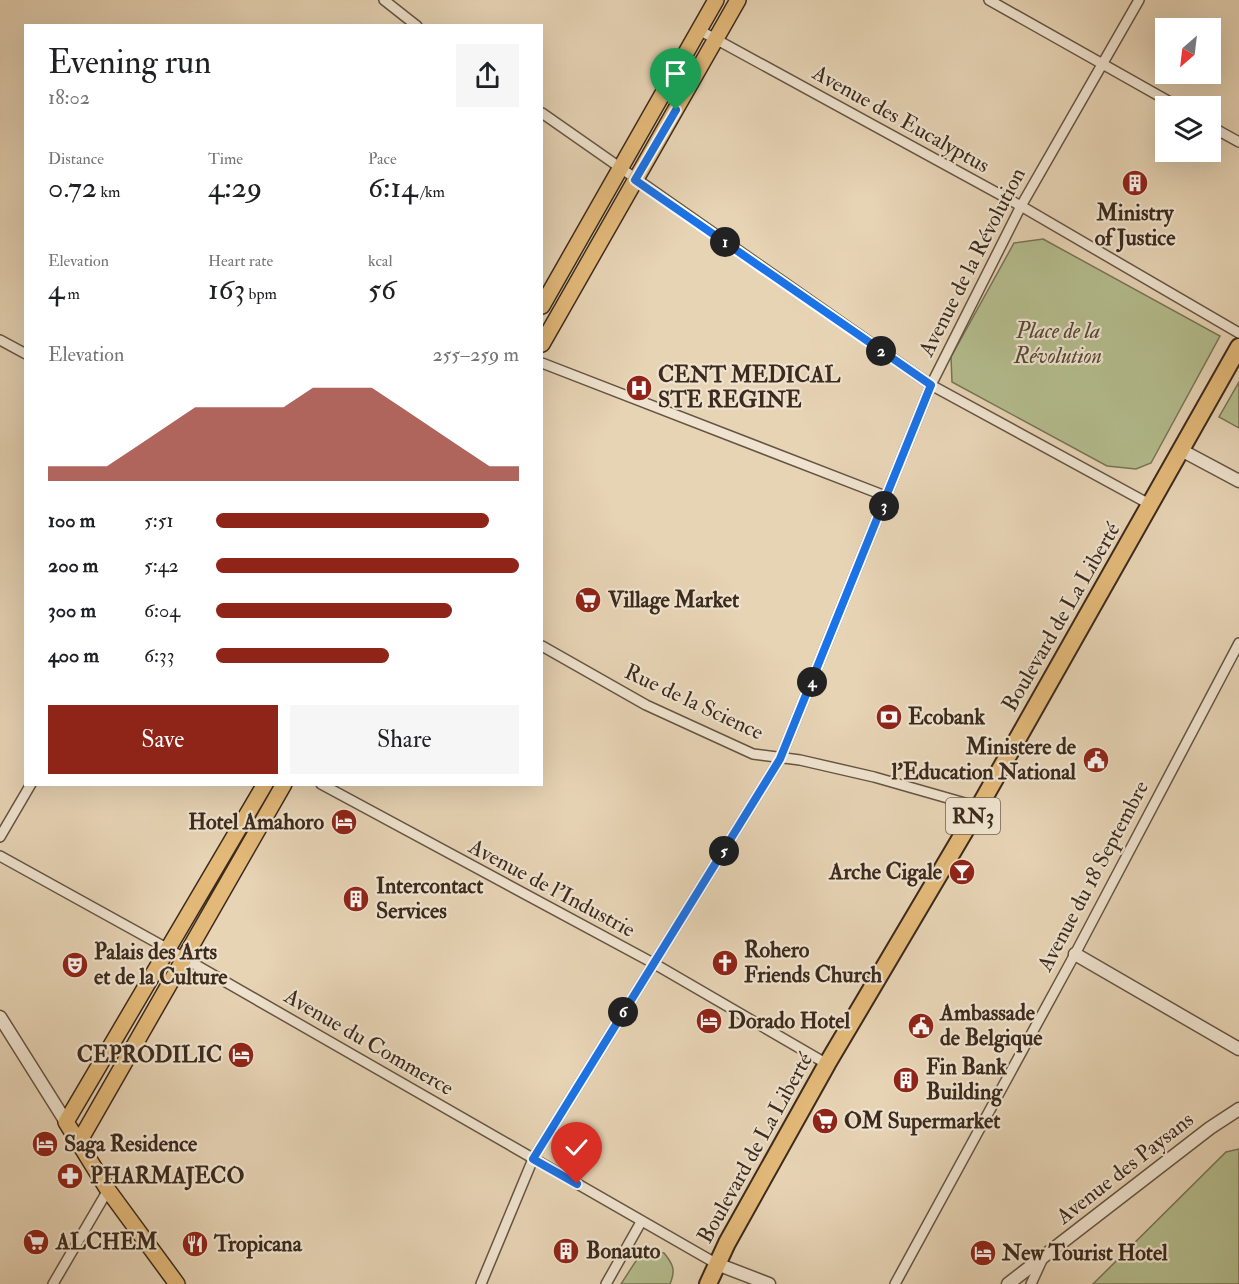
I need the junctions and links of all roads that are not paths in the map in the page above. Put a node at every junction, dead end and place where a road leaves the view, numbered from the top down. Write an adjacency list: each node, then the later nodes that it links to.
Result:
1 (384, 0): 6 (street)
2 (716, 0): 7 (main road)
3 (738, 0): 8 (main road)
4 (989, 0): 9 (street)
5 (1139, 0): 9 (street, Avenue de la Révolution)
6 (414, 24)
7 (699, 30): 8 (street, Avenue des Eucalyptus); 14 (main road)
8 (716, 39): 15 (main road); 16 (street, Avenue des Eucalyptus)
9 (1102, 64): 10 (street); 16 (street, Avenue de la Révolution)
10 (1159, 96)
11 (543, 114): 14 (street)
12 (1221, 132): 13 (street)
13 (1239, 142)
14 (618, 169): 15 (street); 17 (main road)
15 (635, 180): 20 (main road); 24 (street)
16 (1021, 206): 18 (street, Avenue des Eucalyptus); 24 (street, Avenue de la Révolution)
17 (543, 304)
18 (1239, 333)
19 (0, 340): 22 (street)
20 (543, 342)
21 (1239, 347): 25 (highway, Boulevard de La Liberté / RN3)
22 (24, 353)
23 (543, 363): 27 (street)
24 (931, 385): 27 (street, Avenue de la Révolution); 28 (street)
25 (1181, 450): 26 (street); 28 (highway, Boulevard de La Liberté / RN3)
26 (1239, 482)
27 (888, 497): 31 (street, Avenue de la Révolution)
28 (1151, 505): 36 (highway, Boulevard de La Liberté / RN3)
29 (1239, 643): 40 (street, Avenue du 18 Septembre)
30 (543, 647): 31 (street, Rue de la Science)
31 (780, 759): 36 (street, Rue de la Science); 42 (street, Avenue de la Révolution)
32 (30, 786): 37 (street)
33 (264, 786): 39 (main road)
34 (283, 786): 41 (main road)
35 (325, 786): 42 (street, Avenue de l'Industrie)
36 (979, 807): 45 (highway, Boulevard de La Liberté / RN3)
37 (0, 837)
38 (0, 856): 39 (street, Avenue du Commerce)
39 (170, 950): 41 (street, Avenue du Commerce); 47 (main road)
40 (1075, 954): 44 (street); 60 (street, Avenue du 18 Septembre)
41 (186, 959): 48 (main road); 49 (street, Avenue du Commerce)
42 (652, 963): 45 (street, Avenue de l'Industrie); 49 (street, Avenue de la Révolution)
43 (0, 1017): 47 (street)
44 (1239, 1049)
45 (827, 1064): 53 (highway, Boulevard de La Liberté / RN3)
46 (1239, 1109): 52 (street, Avenue des Paysans)
47 (66, 1122): 48 (main road)
48 (79, 1142): 50 (main road)
49 (533, 1159): 51 (street, Avenue du Commerce); 56 (street, Avenue de la Révolution)
50 (108, 1190): 54 (street); 55 (main road)
51 (641, 1222): 53 (street, Avenue du Commerce); 57 (street)
52 (1042, 1260): 61 (street, Avenue des Paysans); 62 (street)
53 (717, 1264): 58 (highway, Boulevard de La Liberté / RN3); 59 (street)
54 (53, 1284)
55 (177, 1284)
56 (481, 1284)
57 (606, 1284)
58 (708, 1284)
59 (769, 1284)
60 (895, 1284)
61 (1008, 1284)
62 (1031, 1284)

